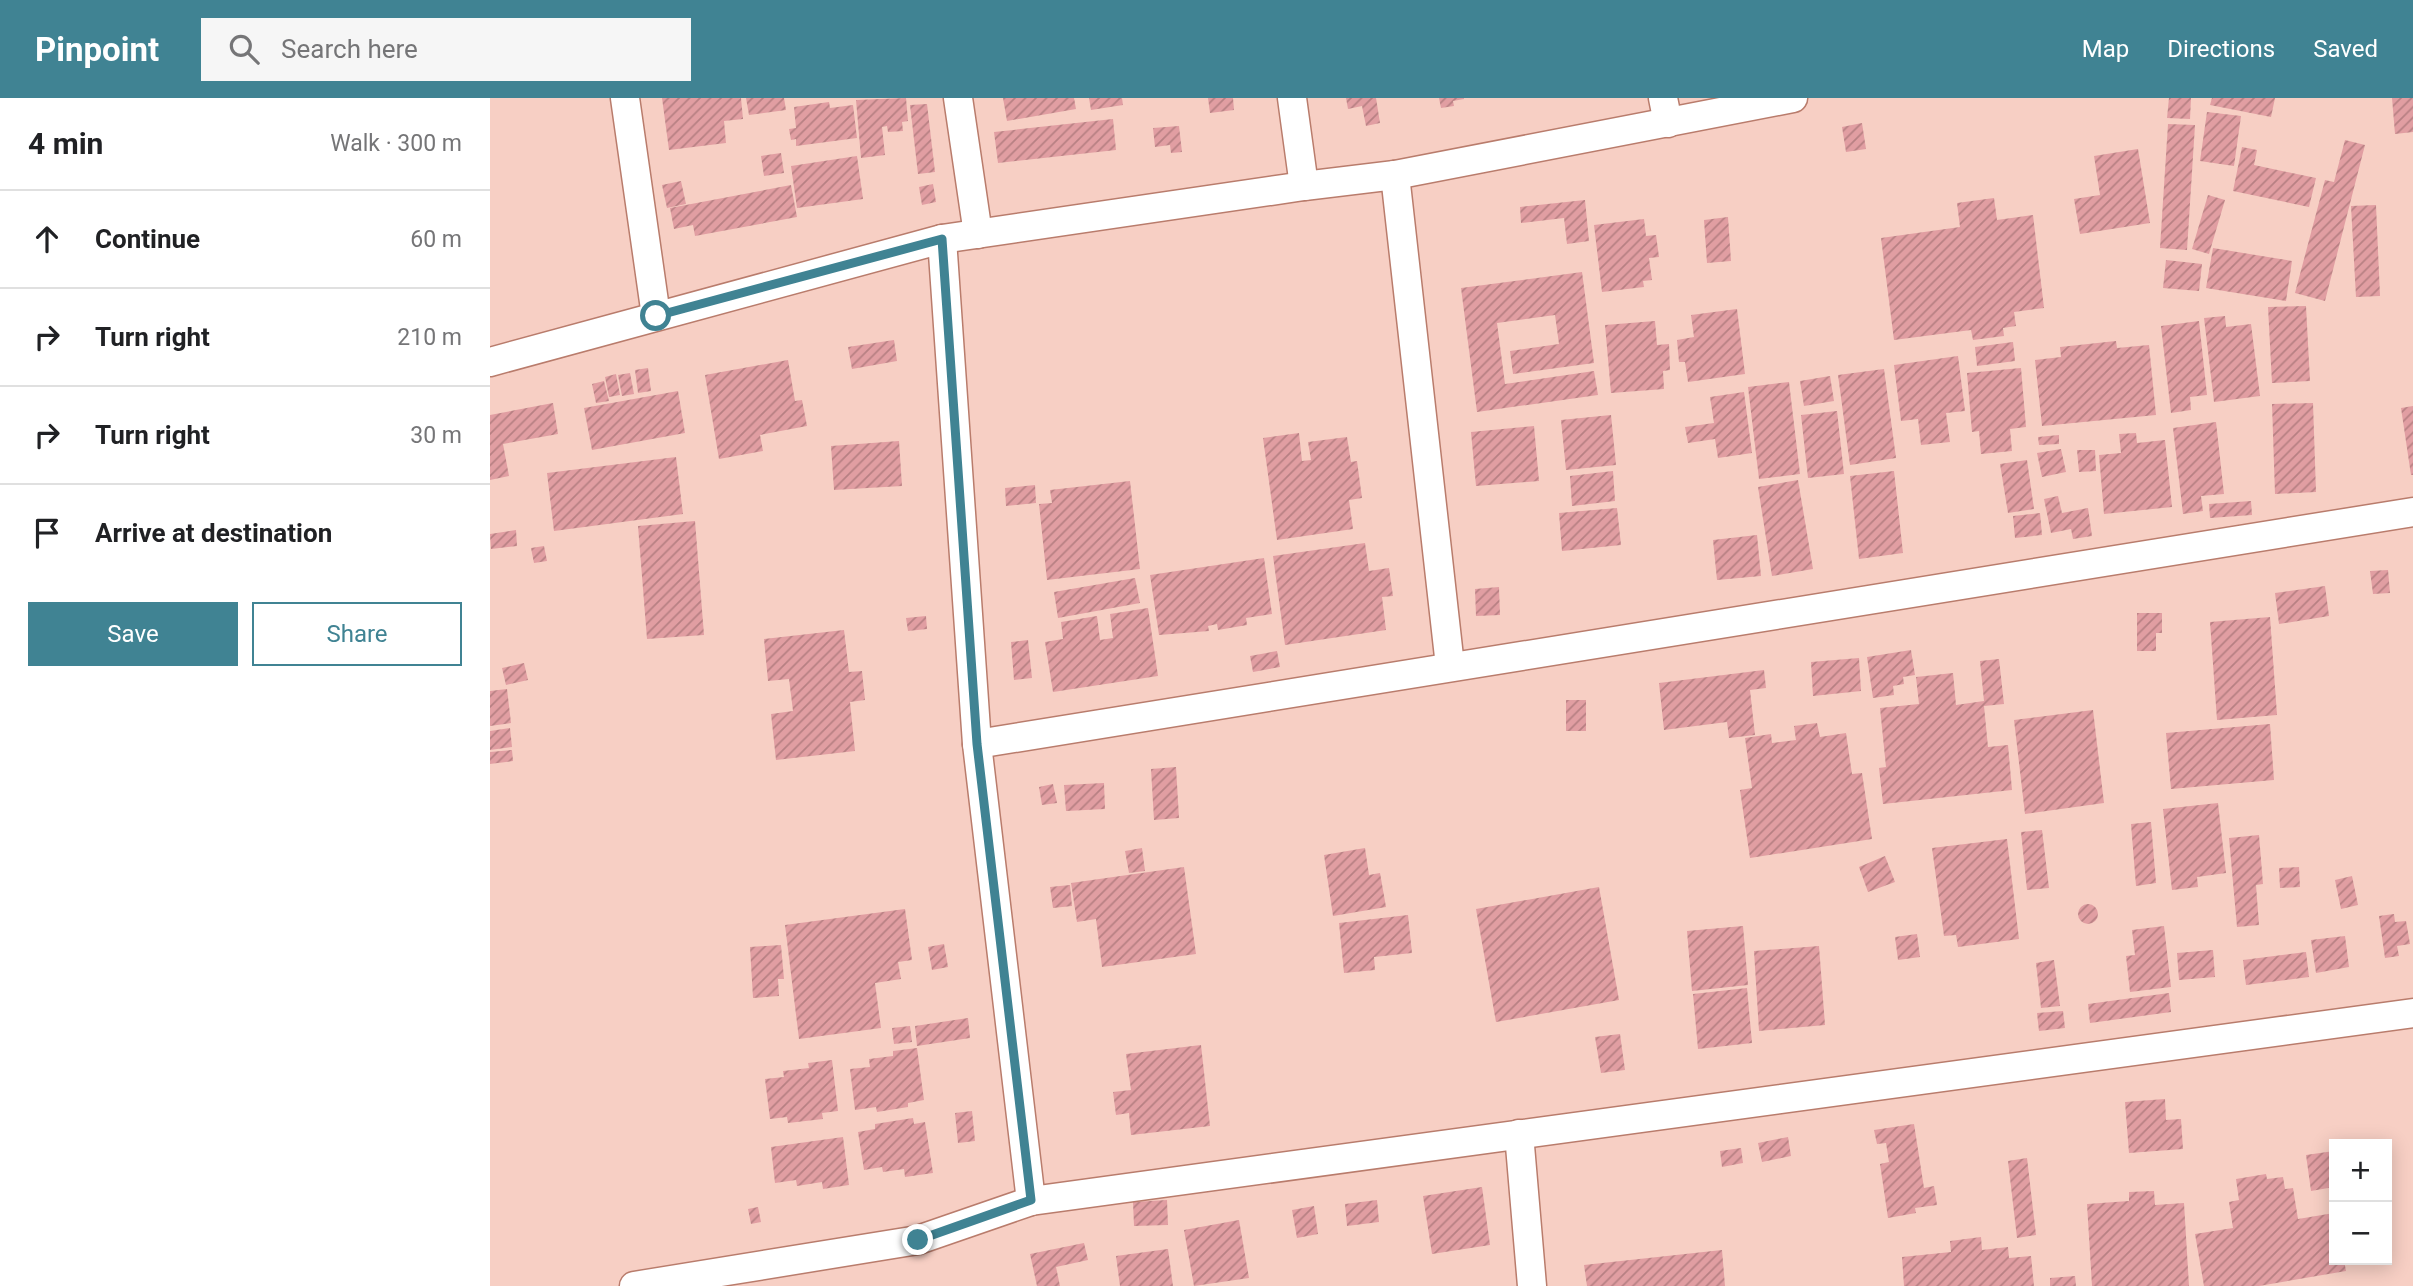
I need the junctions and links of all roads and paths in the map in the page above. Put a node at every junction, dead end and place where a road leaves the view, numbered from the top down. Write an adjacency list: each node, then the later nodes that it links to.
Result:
1 (625, 98): 10 (street)
2 (958, 98): 8 (street)
3 (1292, 98): 7 (street)
4 (1793, 98): 5 (street)
5 (1665, 110): 6 (street)
6 (1395, 175): 7 (street); 13 (street)
7 (1304, 186): 8 (street)
8 (978, 233): 9 (street)
9 (942, 239): 10 (street); 14 (street)
10 (656, 316): 11 (street)
11 (490, 362)
12 (2413, 512): 13 (street)
13 (1450, 666): 14 (street)
14 (977, 744): 17 (street)
15 (2413, 1013): 16 (street)
16 (1519, 1134): 17 (street); 19 (street)
17 (1031, 1200): 18 (street)
18 (634, 1286)
19 (1532, 1286)

